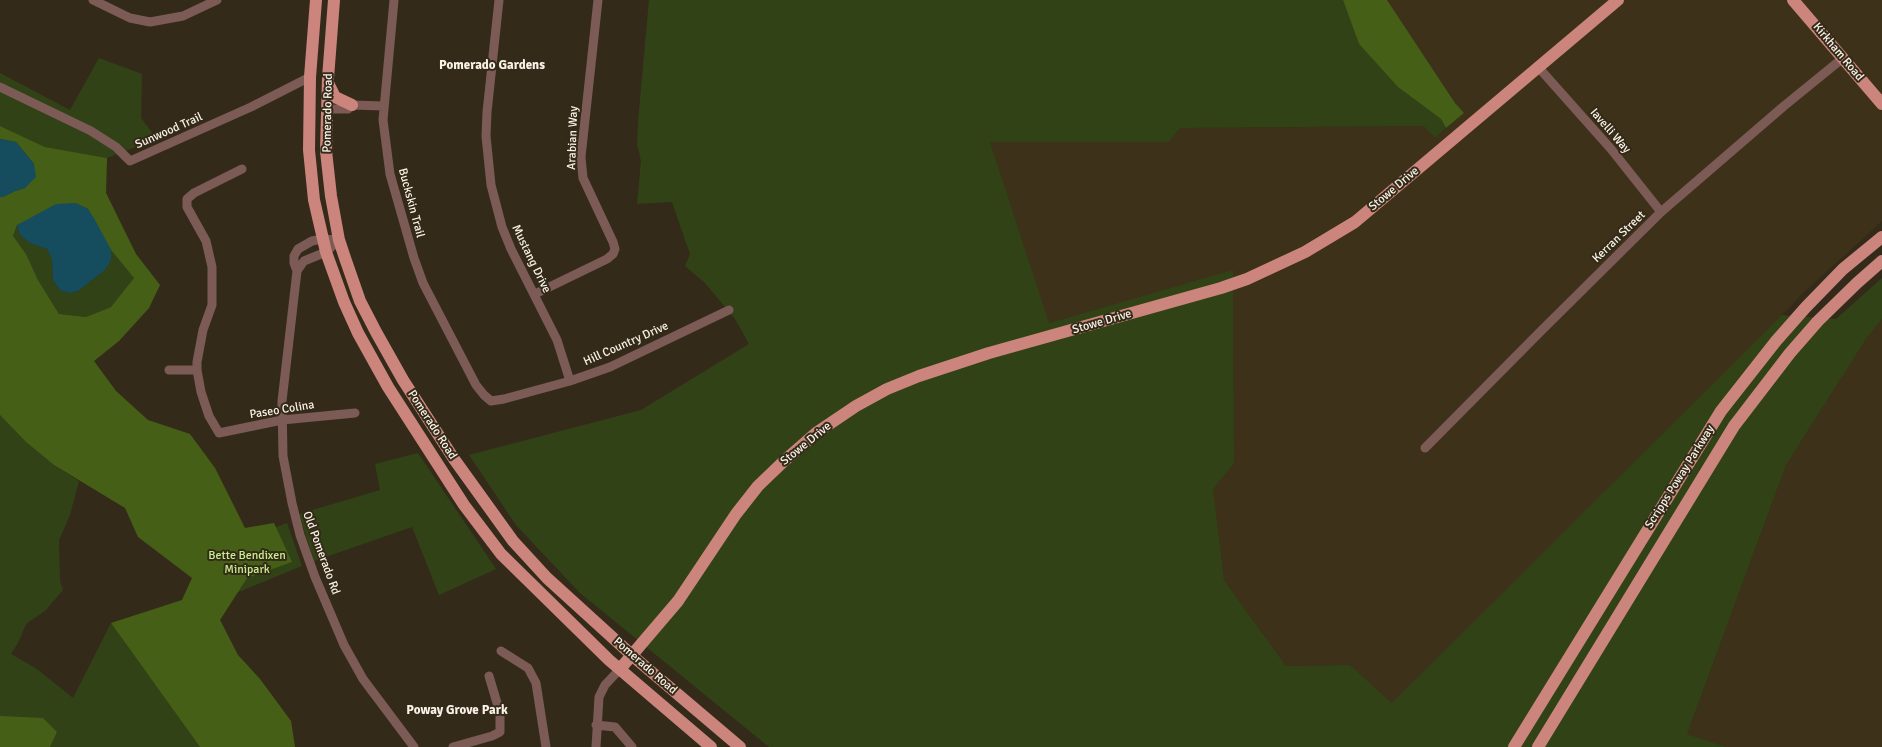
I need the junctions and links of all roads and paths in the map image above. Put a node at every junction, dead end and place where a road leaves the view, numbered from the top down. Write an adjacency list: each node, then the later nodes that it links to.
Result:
1 (93, 0): 2 (street)
2 (218, 0)
3 (316, 0): 12 (main road, Pomerado Road)
4 (334, 0): 13 (main road, Pomerado Road)
5 (394, 0): 17 (street, Buckskin Trail)
6 (499, 0): 27 (street, Mustang Drive)
7 (598, 0): 27 (street, Arabian Way)
8 (1618, 0): 11 (main road, Stowe Drive)
9 (1793, 0): 10 (main road, Kirkham Road)
10 (1843, 58): 15 (main road, Kirkham Road); 20 (street, Kerran Street)
11 (1539, 68): 20 (street, Iavelli Way); 37 (main road, Stowe Drive)
12 (310, 77): 14 (street, Sunwood Trail); 18 (main road); 22 (main road, Pomerado Road)
13 (328, 82): 16 (main road); 18 (main road, Pomerado Road)
14 (0, 87)
15 (1882, 104)
16 (352, 105): 17 (street); 18 (street)
17 (384, 106): 32 (street, Buckskin Trail)
18 (327, 109): 23 (main road, Pomerado Road)
19 (242, 169): 30 (street)
20 (1661, 212): 35 (street, Kerran Street)
21 (1882, 237): 48 (main road, Scripps Poway Parkway)
22 (322, 239): 23 (street, Old Pomerado Rd); 24 (main road, Pomerado Road); 26 (street, Old Pomerado Rd)
23 (339, 240): 24 (street); 37 (main road, Pomerado Road)
24 (326, 252): 26 (street); 38 (main road, Pomerado Road)
25 (1882, 261): 49 (main road, Scripps Poway Parkway)
26 (297, 271): 34 (street, Old Pomerado Rd)
27 (535, 294): 31 (street, Mustang Drive)
28 (729, 310): 31 (street, Hill Country Drive)
29 (169, 370): 30 (street)
30 (197, 370): 34 (street, Paseo Colina)
31 (570, 381): 32 (street, Hill Country Drive)
32 (484, 395)
33 (355, 413): 34 (street, Paseo Colina)
34 (282, 420): 41 (street, Old Pomerado Rd)
35 (1425, 448)
36 (501, 651): 43 (street)
37 (632, 655): 38 (main road, Stowe Drive); 47 (main road, Pomerado Road)
38 (620, 669): 40 (street); 46 (main road, Pomerado Road)
39 (489, 676): 42 (street)
40 (596, 725): 44 (street); 45 (street)
41 (414, 747)
42 (453, 747)
43 (546, 747)
44 (596, 747)
45 (632, 747)
46 (712, 747)
47 (740, 747)
48 (1514, 747)
49 (1538, 747)

